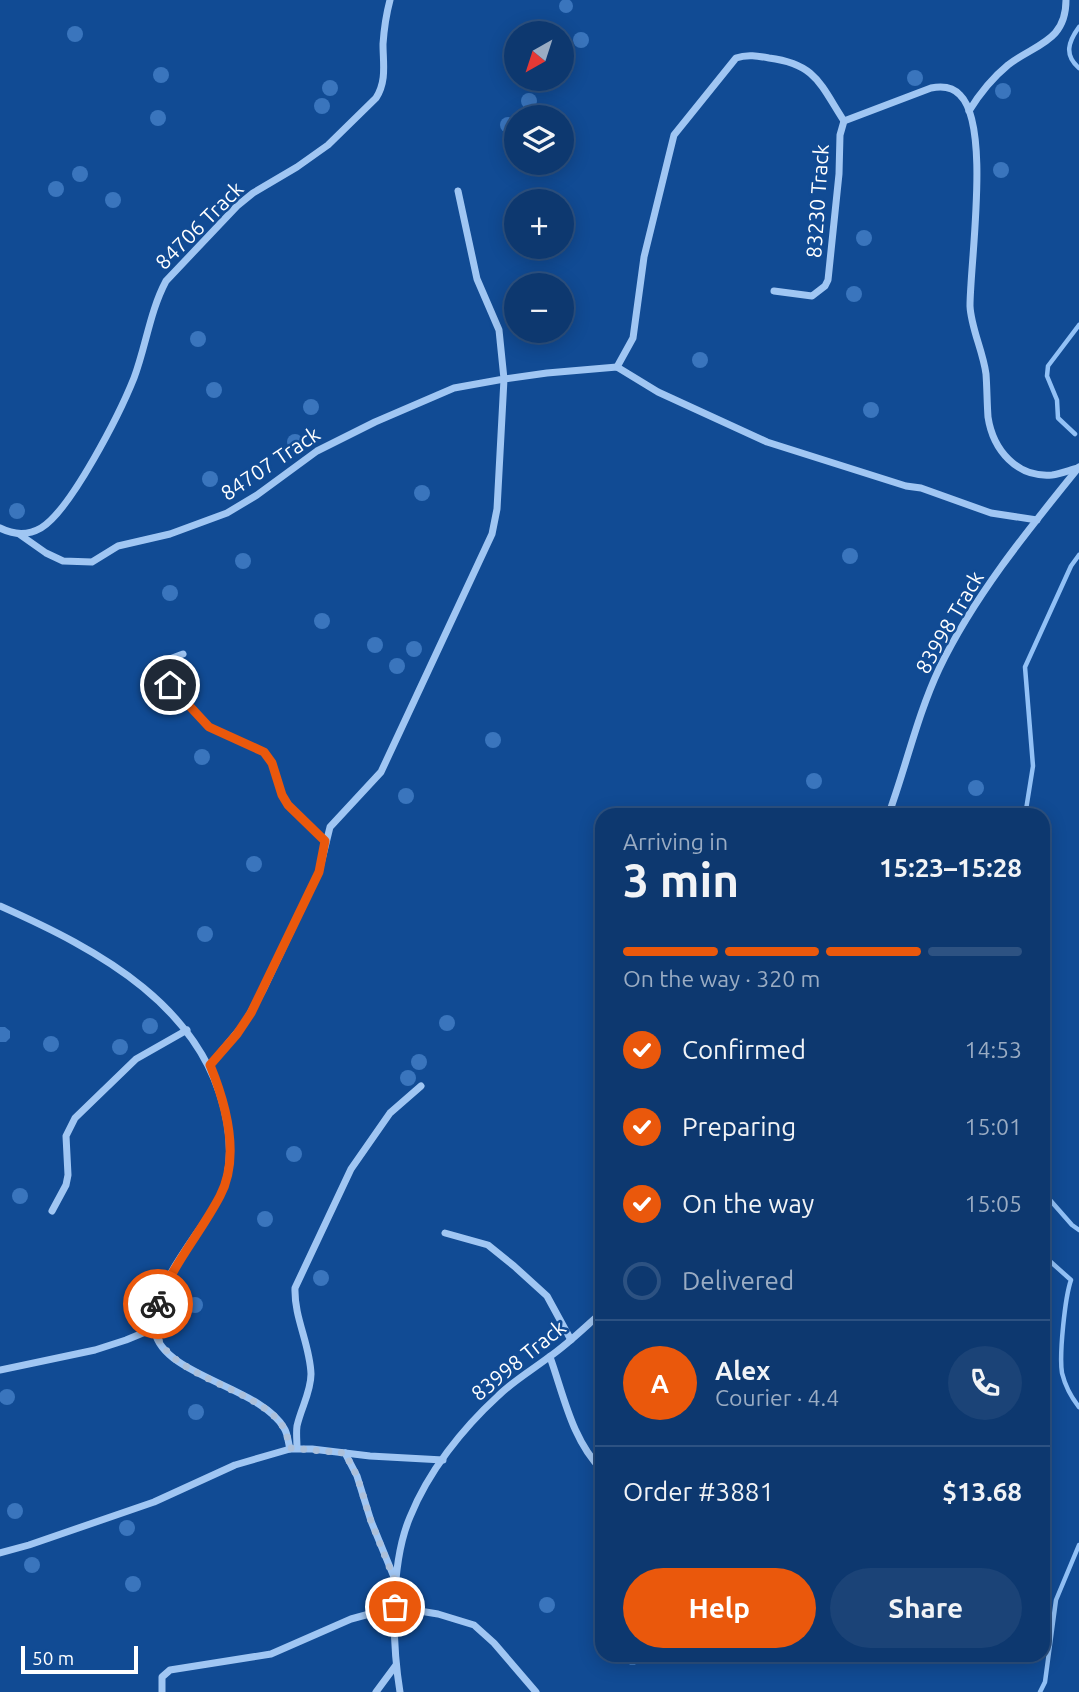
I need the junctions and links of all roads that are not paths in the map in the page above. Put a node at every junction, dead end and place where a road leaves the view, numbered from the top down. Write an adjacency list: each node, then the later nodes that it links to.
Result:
1 (390, 0): 12 (street, 84706 Track)
2 (1066, 0): 3 (street)
3 (969, 111): 4 (street, 83230 Track); 9 (street)
4 (844, 121): 6 (street, 83230 Track); 7 (street)
5 (458, 191): 8 (street)
6 (774, 291)
7 (617, 367): 8 (street, 84707 Track); 10 (street)
8 (504, 379): 12 (street, 84707 Track); 15 (street)
9 (1079, 467): 10 (street, 83998 Track)
10 (1037, 520): 14 (street, 83998 Track)
11 (0, 528): 12 (street, 84707 Track)
12 (22, 534)
13 (183, 654): 15 (street)
14 (891, 808)
15 (325, 841): 18 (street)
16 (0, 906): 17 (street)
17 (187, 1030): 18 (street); 20 (street)
18 (210, 1065): 23 (street)
19 (421, 1086): 27 (street)
20 (52, 1211)
21 (445, 1233): 24 (street)
22 (595, 1318): 24 (street, 83998 Track)
23 (155, 1328): 26 (street); 27 (street)
24 (571, 1340): 25 (street, 83998 Track)
25 (550, 1357): 29 (street, 83998 Track); 30 (street)
26 (0, 1370)
27 (293, 1448): 28 (street); 31 (street)
28 (345, 1453): 29 (street); 32 (street)
29 (443, 1460): 32 (street, 83998 Track)
30 (595, 1463)
31 (0, 1553)
32 (396, 1584): 33 (street, 83998 Track)
33 (395, 1607): 34 (street, 83998 Track); 35 (street); 38 (street)
34 (396, 1665): 36 (street); 37 (street, 83998 Track)
35 (162, 1692)
36 (376, 1692)
37 (400, 1692)
38 (536, 1692)

